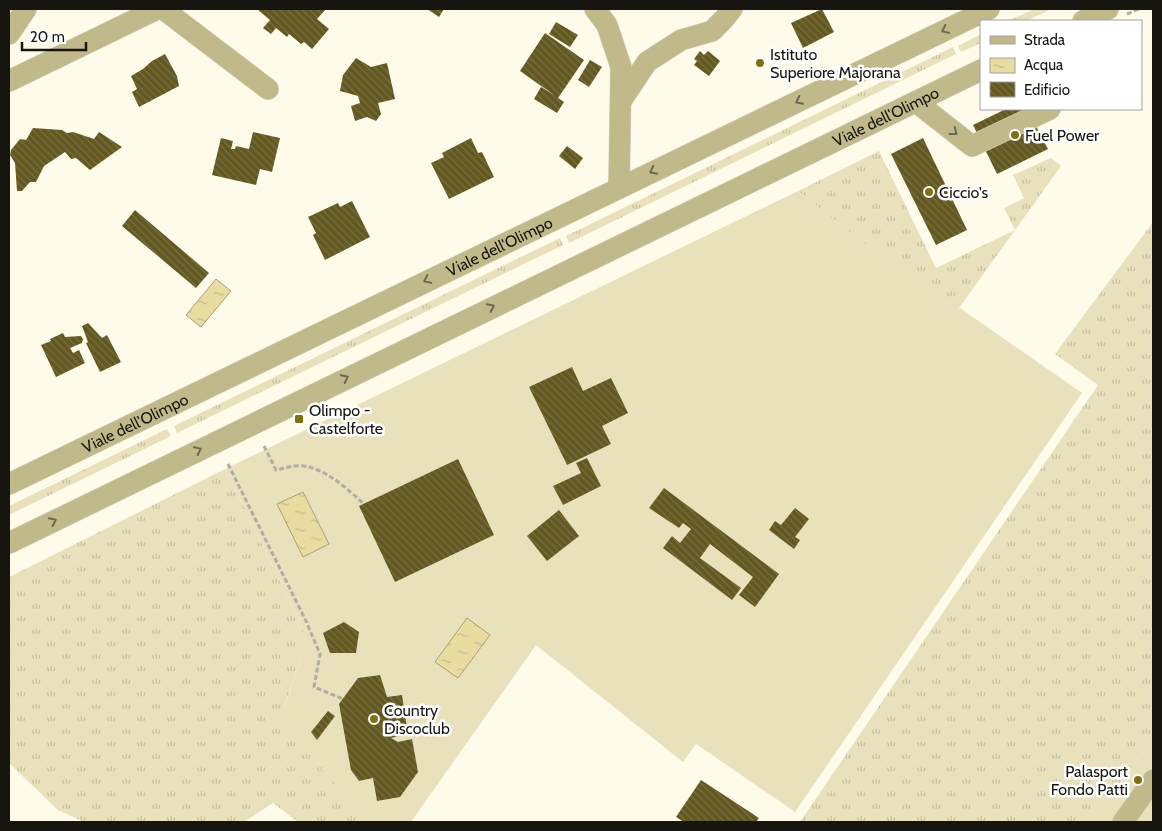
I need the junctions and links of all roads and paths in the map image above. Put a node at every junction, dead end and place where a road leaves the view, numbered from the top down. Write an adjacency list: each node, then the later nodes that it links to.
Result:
1 (26, 9): 9 (street)
2 (157, 9): 11 (street)
3 (163, 9): 12 (street)
4 (595, 9): 13 (street)
5 (732, 9): 13 (street)
6 (989, 9): 16 (street, Viale dell'Olimpo, one-way to 16)
7 (1108, 9): 8 (street)
8 (1085, 20)
9 (9, 34)
10 (980, 70): 14 (street, Viale dell'Olimpo)
11 (9, 82)
12 (268, 89)
13 (621, 101): 16 (street)
14 (916, 102): 15 (street, one-way to 15); 21 (street, Viale dell'Olimpo, one-way to 14)
15 (1048, 110)
16 (619, 188): 19 (street, Viale dell'Olimpo, one-way to 19)
17 (264, 446): 20 (path)
18 (228, 464): 22 (path)
19 (9, 484)
20 (364, 504)
21 (9, 542)
22 (343, 699)
23 (1153, 780): 24 (street)
24 (1123, 822)

